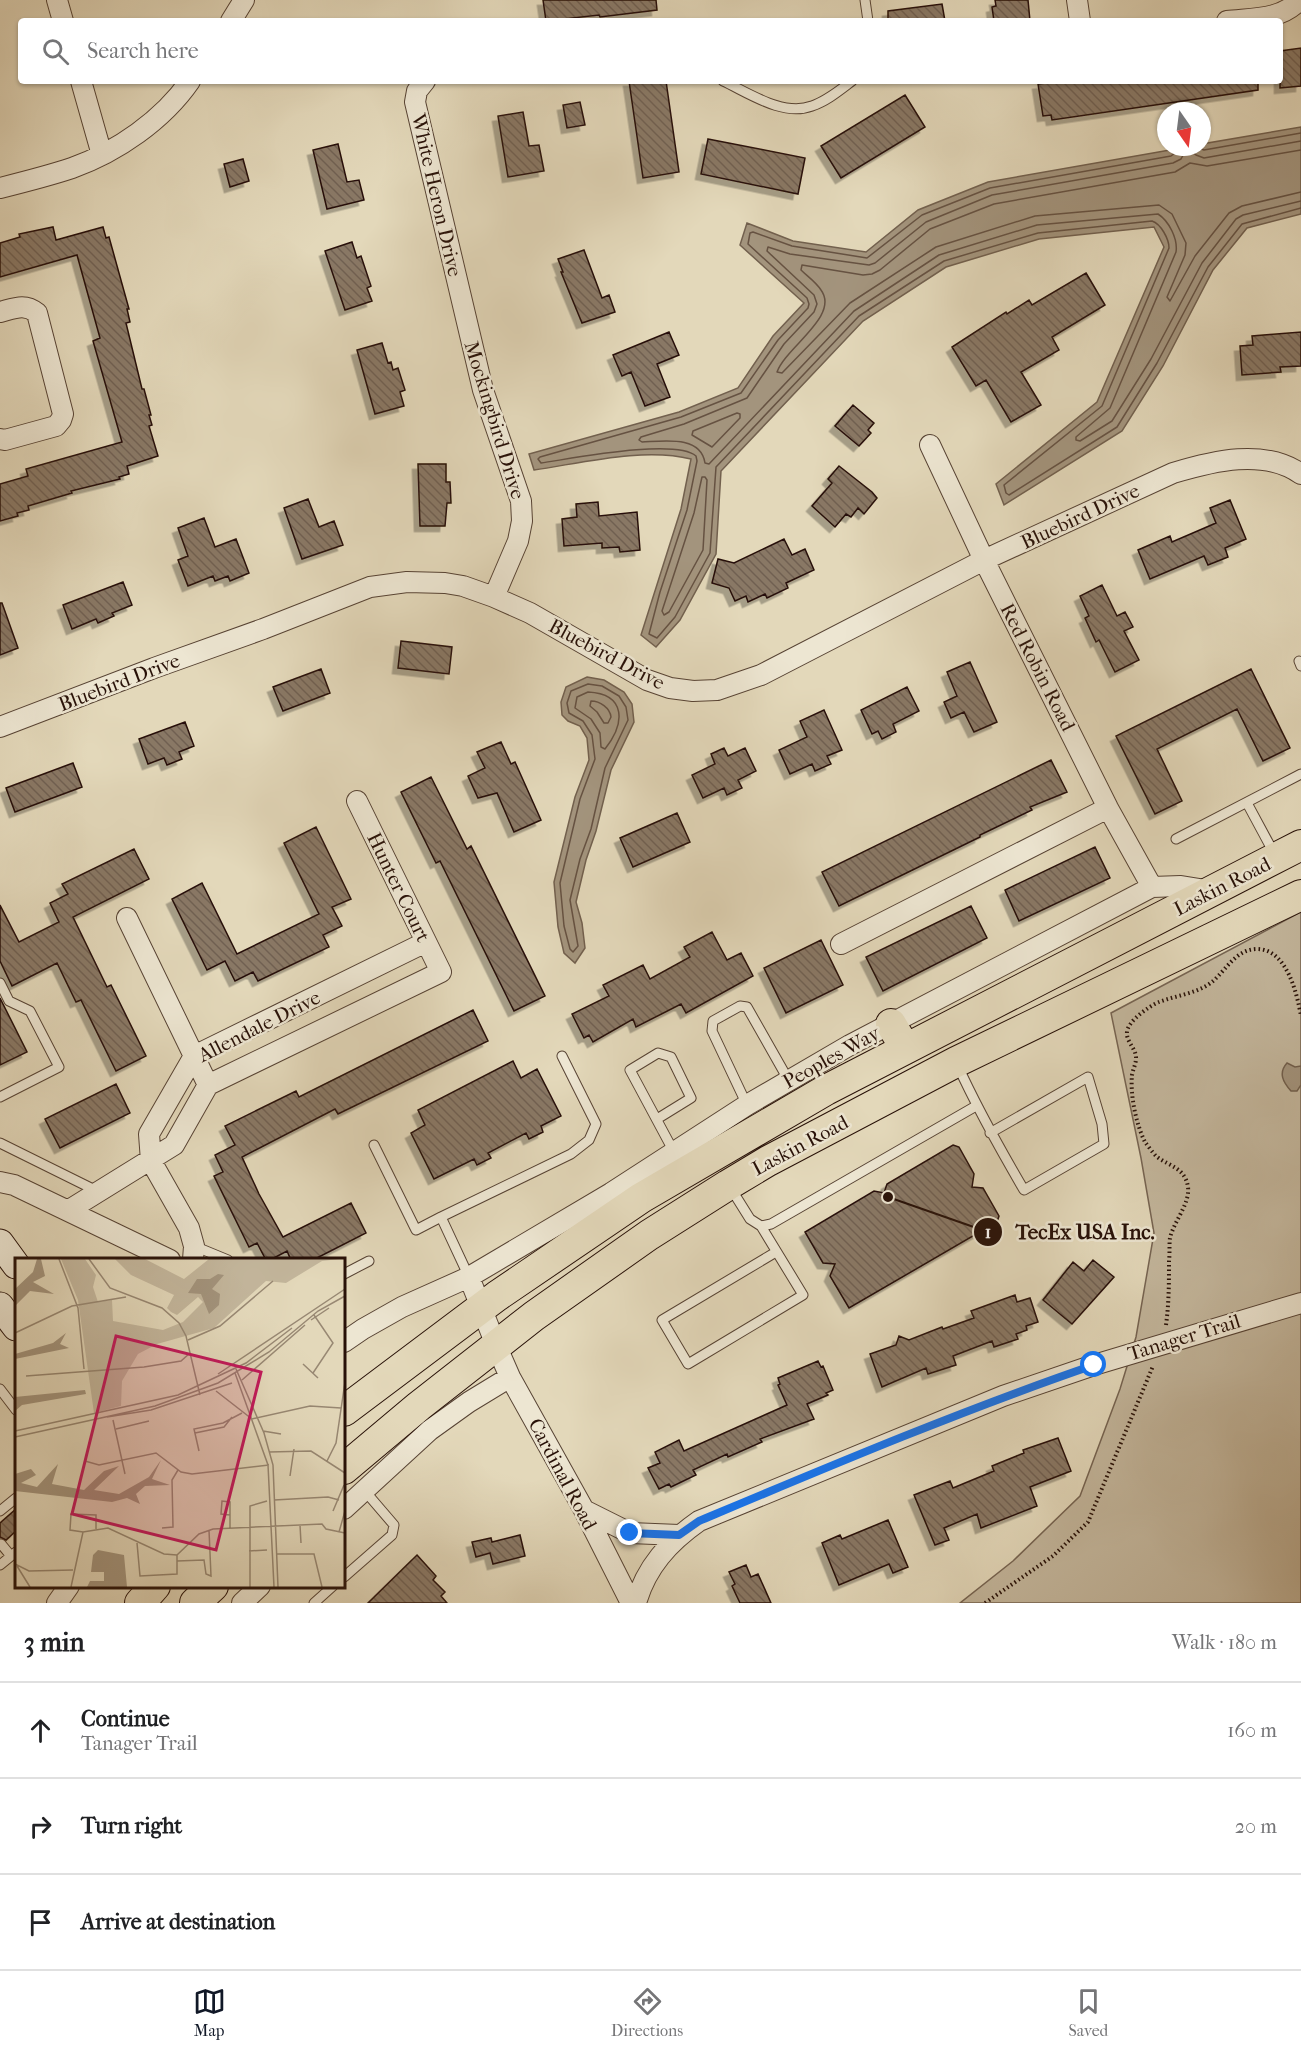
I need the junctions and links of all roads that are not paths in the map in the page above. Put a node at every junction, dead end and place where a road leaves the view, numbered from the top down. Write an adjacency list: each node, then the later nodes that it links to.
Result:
1 (57, 0): 6 (street)
2 (244, 0): 7 (street)
3 (865, 0): 8 (lane)
4 (1077, 0): 9 (street)
5 (1299, 0): 10 (street)
6 (62, 18)
7 (233, 18)
8 (868, 18)
9 (1080, 18)
10 (1250, 18)
11 (82, 84): 16 (street)
12 (188, 84): 16 (street)
13 (423, 84): 18 (street, White Heron Drive)
14 (729, 84): 15 (lane)
15 (848, 84)
16 (102, 155): 17 (street)
17 (0, 188)
18 (464, 310): 24 (street, Mockingbird Drive)
19 (0, 312): 20 (street)
20 (0, 439)
21 (930, 445): 23 (street, Red Robin Road)
22 (1301, 474): 23 (street, Bluebird Drive)
23 (984, 560): 24 (street, Bluebird Drive); 29 (street, Red Robin Road)
24 (494, 597): 25 (street, Bluebird Drive)
25 (0, 726)
26 (1301, 774): 28 (lane)
27 (357, 801): 36 (street, Hunter Court)
28 (1247, 803): 30 (lane); 31 (lane)
29 (1108, 808): 32 (street, Red Robin Road); 37 (street)
30 (1176, 839)
31 (1289, 851): 33 (main road, Laskin Road)
32 (1152, 886): 33 (street, Peoples Way); 41 (street, Peoples Way)
33 (1212, 891): 40 (main road, Laskin Road)
34 (1301, 895): 44 (main road, Laskin Road)
35 (127, 918): 42 (street)
36 (426, 942): 38 (street, Hunter Court); 42 (street, Allendale Drive)
37 (841, 944)
38 (441, 972): 46 (street, Allendale Drive)
39 (0, 983): 47 (lane)
40 (939, 1031): 41 (main road, Laskin Road); 44 (main road)
41 (898, 1036): 45 (street, Peoples Way); 72 (main road, Laskin Road)
42 (194, 1056): 46 (street); 55 (street, Allendale Drive)
43 (562, 1056): 60 (lane)
44 (956, 1062): 49 (lane); 57 (main road, Laskin Road)
45 (789, 1081): 48 (street, Peoples Way); 48 (lane)
46 (208, 1085): 55 (street, Allendale Drive)
47 (0, 1097)
48 (747, 1105): 54 (street, Peoples Way)
49 (976, 1106): 51 (lane); 61 (lane)
50 (657, 1119): 50 (lane); 54 (lane)
51 (990, 1133): 51 (lane)
52 (0, 1143): 58 (lane)
53 (374, 1145): 60 (lane)
54 (674, 1152): 70 (street, Peoples Way)
55 (151, 1161): 58 (street, Allendale Drive); 64 (street)
56 (0, 1182): 59 (street)
57 (728, 1185): 61 (lane); 74 (main road, Laskin Road)
58 (99, 1192): 59 (street, Allendale Drive)
59 (69, 1210): 65 (street)
60 (441, 1217): 70 (lane)
61 (761, 1226): 63 (lane)
62 (0, 1243): 68 (main road)
63 (776, 1252): 63 (lane)
64 (193, 1253): 66 (lane)
65 (166, 1258)
66 (218, 1258)
67 (369, 1261): 69 (lane)
68 (15, 1264)
69 (345, 1273)
70 (469, 1276): 72 (street, Cardinal Road); 73 (street, Peoples Way)
71 (1301, 1303): 85 (street, Tanager Trail)
72 (481, 1308): 74 (street, Cardinal Road); 78 (main road, Laskin Road)
73 (345, 1341)
74 (496, 1345): 75 (street, Cardinal Road); 79 (main road, Laskin Road)
75 (510, 1377): 80 (street); 83 (street, Cardinal Road)
76 (0, 1389): 77 (lane)
77 (15, 1409)
78 (345, 1409)
79 (345, 1468)
80 (364, 1490): 82 (street); 89 (lane)
81 (15, 1499): 84 (lane)
82 (345, 1508)
83 (584, 1510): 85 (street); 100 (street, Cardinal Road)
84 (2, 1513)
85 (679, 1535): 101 (street, Tanager Trail)
86 (1, 1544): 87 (lane)
87 (14, 1554): 88 (lane)
88 (0, 1566)
89 (345, 1576)
90 (68, 1588): 96 (street)
91 (154, 1588): 97 (main road)
92 (212, 1588): 98 (main road)
93 (258, 1588): 95 (street)
94 (332, 1588): 99 (lane)
95 (242, 1598)
96 (57, 1603)
97 (140, 1603)
98 (195, 1603)
99 (314, 1603)
100 (631, 1603)
101 (636, 1603)

